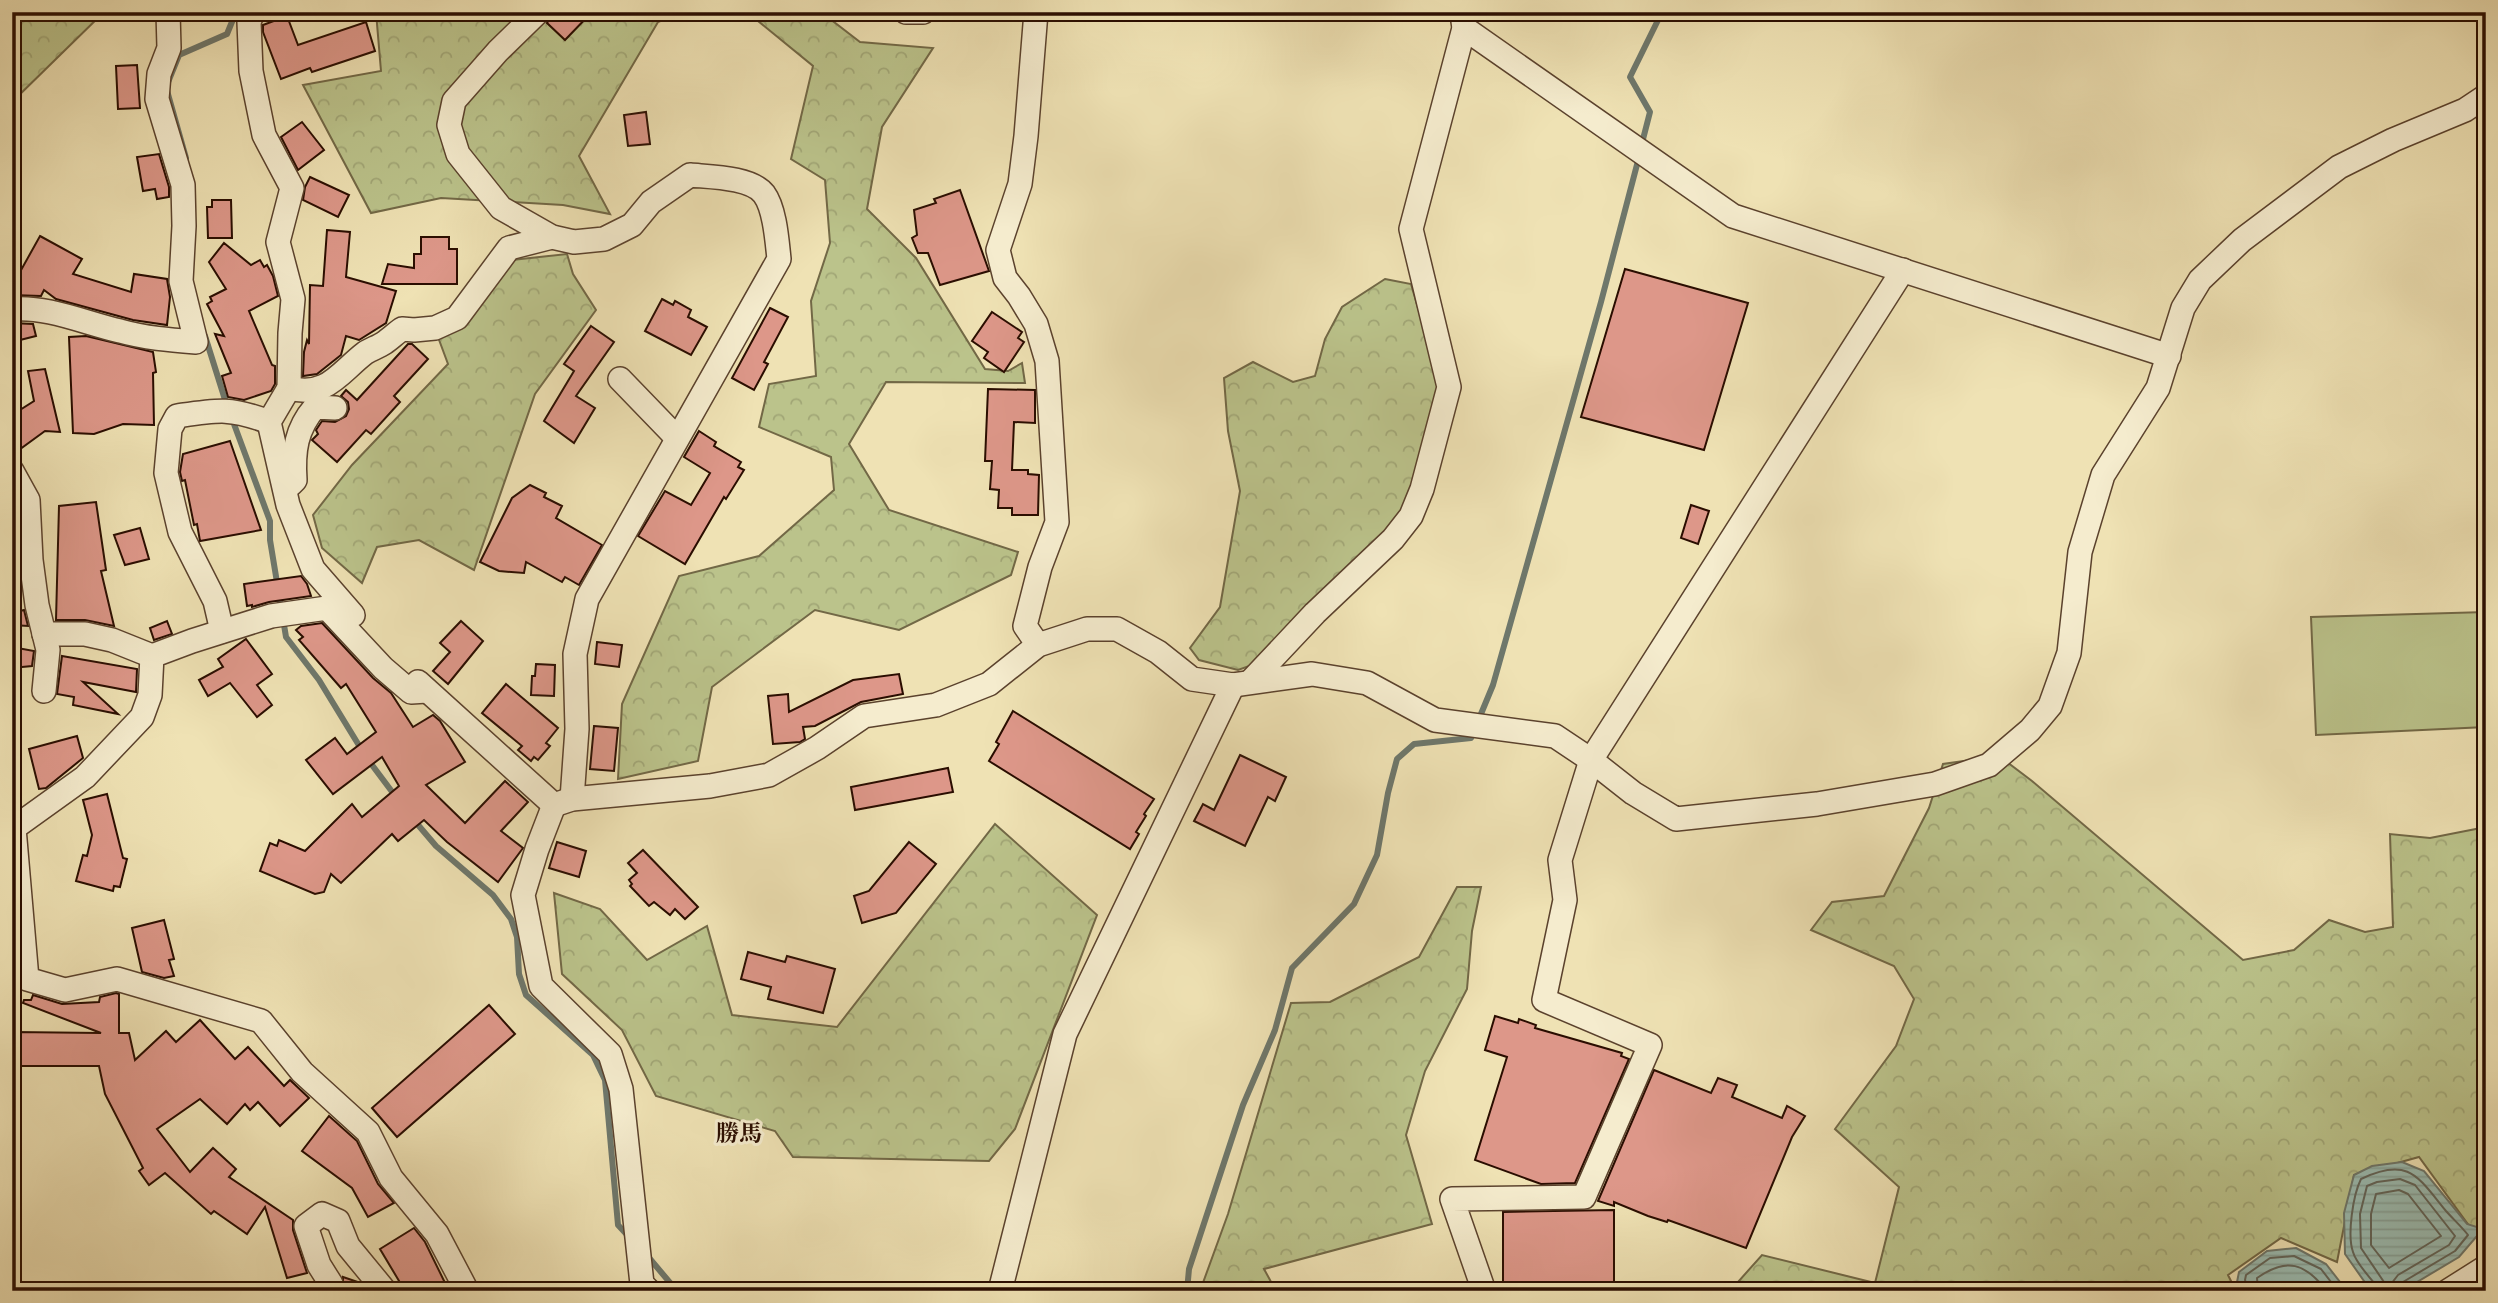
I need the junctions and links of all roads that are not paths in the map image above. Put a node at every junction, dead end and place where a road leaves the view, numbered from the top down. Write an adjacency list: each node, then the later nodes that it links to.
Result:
1 (168, 12): 11 (street)
2 (253, 12): 14 (street)
3 (538, 12): 9 (street)
4 (906, 12): 5 (street)
5 (923, 12)
6 (1036, 12): 22 (street)
7 (1461, 18): 10 (street); 24 (street)
8 (2486, 96): 12 (street)
9 (552, 237): 14 (street); 17 (street)
10 (1903, 270): 12 (street); 27 (street)
11 (12, 309)
12 (2169, 356): 27 (street)
13 (620, 379): 17 (street)
14 (289, 388): 16 (street)
15 (335, 408): 19 (street)
16 (269, 422): 19 (street); 20 (street)
17 (677, 438): 28 (street)
18 (12, 471): 21 (street)
19 (285, 489): 26 (street)
20 (222, 631): 23 (street); 26 (street)
21 (44, 634): 23 (street); 25 (street)
22 (1038, 645): 24 (street); 28 (street)
23 (152, 656): 33 (street)
24 (1242, 682): 27 (street); 34 (street)
25 (44, 691)
26 (427, 691): 28 (street)
27 (1591, 760): 35 (street)
28 (563, 802): 31 (street)
29 (2486, 1267): 36 (street)
30 (331, 1284): 32 (street)
31 (641, 1289)
32 (384, 1291)
33 (467, 1291)
34 (1000, 1291)
35 (1484, 1291)
36 (2448, 1291)

